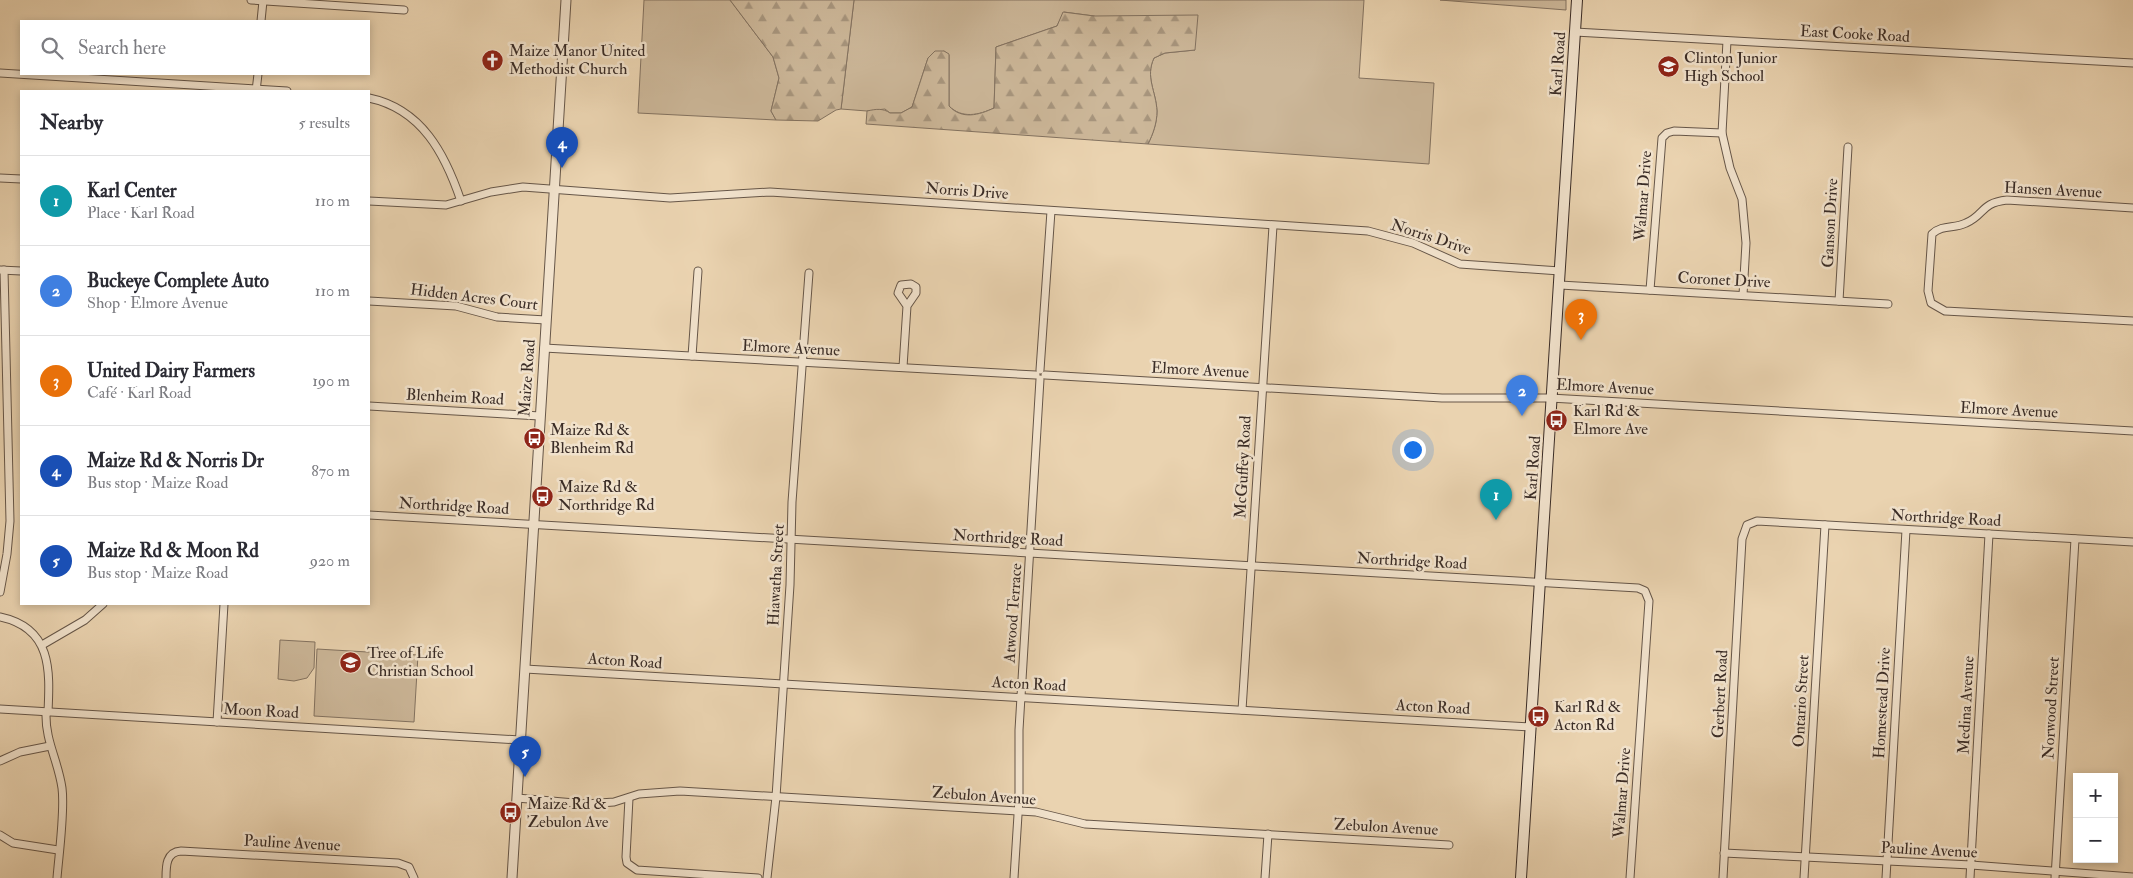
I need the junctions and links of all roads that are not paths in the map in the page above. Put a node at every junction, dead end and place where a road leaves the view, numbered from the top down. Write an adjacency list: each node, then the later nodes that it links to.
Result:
1 (251, 0): 4 (street)
2 (566, 0): 20 (street, Maize Road)
3 (1577, 0): 7 (main road, Karl Road)
4 (263, 1): 5 (street); 6 (street)
5 (404, 10)
6 (261, 20)
7 (1575, 32): 8 (street, East Cooke Road); 29 (main road, Karl Road)
8 (1727, 41): 9 (street, East Cooke Road); 16 (street)
9 (2133, 63)
10 (0, 73): 11 (street)
11 (20, 74)
12 (30, 75): 14 (street)
13 (258, 75): 14 (street)
14 (256, 90)
15 (370, 98): 22 (street)
16 (1722, 133): 32 (street, Walmar Drive); 33 (street)
17 (1848, 147): 34 (street, Ganson Drive)
18 (0, 178): 19 (street)
19 (20, 179)
20 (554, 191): 22 (street, Norris Drive); 24 (street, Norris Drive); 38 (street, Maize Road)
21 (370, 201): 22 (street, Norris Drive)
22 (461, 201)
23 (2133, 208): 39 (street, Hansen Avenue)
24 (1051, 211): 25 (street, Norris Drive); 44 (street, Atwood Terrace)
25 (1273, 226): 29 (street, Norris Drive); 45 (street, McGuffey Road)
26 (2, 270): 27 (street); 63 (street)
27 (20, 271)
28 (698, 271): 41 (street)
29 (1560, 272): 31 (main road, Karl Road)
30 (809, 273): 42 (street, Hiawatha Street)
31 (1560, 285): 32 (street, Coronet Drive); 46 (main road, Karl Road)
32 (1650, 290): 33 (street, Coronet Drive)
33 (1743, 295): 34 (street, Coronet Drive)
34 (1839, 300): 36 (street, Coronet Drive)
35 (370, 301): 38 (street, Hidden Acres Court)
36 (1888, 304)
37 (907, 306): 43 (street)
38 (546, 320): 40 (street, Maize Road)
39 (2133, 321)
40 (544, 348): 41 (street, Elmore Avenue); 48 (street, Maize Road)
41 (692, 356): 42 (street, Elmore Avenue)
42 (802, 362): 43 (street, Elmore Avenue); 56 (street, Hiawatha Street)
43 (903, 367): 44 (street, Elmore Avenue)
44 (1040, 375): 45 (street, Elmore Avenue); 59 (street, Atwood Terrace)
45 (1262, 387): 46 (street, Elmore Avenue); 60 (street, McGuffey Road)
46 (1553, 399): 49 (street, Elmore Avenue); 61 (main road, Karl Road)
47 (370, 406): 48 (street, Blenheim Road)
48 (540, 416): 52 (street, Maize Road)
49 (2133, 431)
50 (370, 515): 52 (street, Northridge Road)
51 (1757, 521): 53 (street, Northridge Road); 87 (street, Gerbert Road)
52 (533, 524): 56 (street, Northridge Road); 68 (street, Maize Road)
53 (1825, 525): 54 (street, Northridge Road); 88 (street, Ontario Street)
54 (1906, 530): 55 (street, Northridge Road); 89 (street, Homestead Drive)
55 (1989, 534): 57 (street, Northridge Road); 90 (street, Medina Avenue)
56 (792, 539): 59 (street, Northridge Road); 69 (street, Hiawatha Street)
57 (2075, 539): 58 (street, Northridge Road); 92 (street, Norwood Street)
58 (2133, 542)
59 (1030, 553): 60 (street, Northridge Road); 70 (street, Atwood Terrace)
60 (1251, 566): 61 (street, Northridge Road); 72 (street, McGuffey Road)
61 (1541, 582): 62 (street, Northridge Road); 75 (main road, Karl Road)
62 (1645, 591): 103 (street, Walmar Drive)
63 (0, 592)
64 (101, 605): 67 (street)
65 (224, 605): 74 (street)
66 (0, 617): 67 (street)
67 (42, 645): 73 (street)
68 (525, 669): 69 (street, Acton Road); 76 (street, Maize Road)
69 (783, 684): 70 (street, Acton Road); 79 (street, Hiawatha Street)
70 (1021, 698): 72 (street, Acton Road); 82 (street, Atwood Terrace)
71 (0, 709): 73 (street, Moon Road)
72 (1242, 710): 75 (street, Acton Road)
73 (47, 712): 74 (street, Moon Road); 77 (street)
74 (217, 722): 76 (street, Moon Road)
75 (1531, 726): 102 (main road, Karl Road)
76 (520, 740): 80 (street, Maize Road)
77 (50, 746): 78 (street); 86 (street)
78 (0, 761)
79 (776, 797): 81 (street, Zebulon Avenue); 82 (street, Zebulon Avenue); 99 (street, Hiawatha Street)
80 (516, 798): 81 (street, Zebulon Avenue); 97 (street, Maize Road)
81 (629, 798): 91 (street)
82 (1019, 811): 83 (street, Zebulon Avenue); 100 (street, Atwood Terrace)
83 (1268, 834): 85 (street, Zebulon Avenue); 101 (street)
84 (0, 835): 86 (street)
85 (1449, 845)
86 (58, 850): 94 (street)
87 (1724, 853): 88 (street, Pauline Avenue); 104 (street, Gerbert Road)
88 (1805, 858): 89 (street, Pauline Avenue); 105 (street, Ontario Street)
89 (1887, 862): 90 (street, Pauline Avenue); 106 (street, Homestead Drive)
90 (1971, 865): 92 (street, Pauline Avenue); 107 (street, Medina Avenue)
91 (672, 875): 98 (street)
92 (2055, 875): 93 (street, Pauline Avenue)
93 (2133, 876)
94 (57, 878)
95 (166, 878): 96 (street, Pauline Avenue)
96 (414, 878)
97 (512, 878)
98 (758, 878)
99 (767, 878)
100 (1014, 878)
101 (1265, 878)
102 (1521, 878)
103 (1630, 878)
104 (1722, 878)
105 (1804, 878)
106 (1886, 878)
107 (1970, 878)

